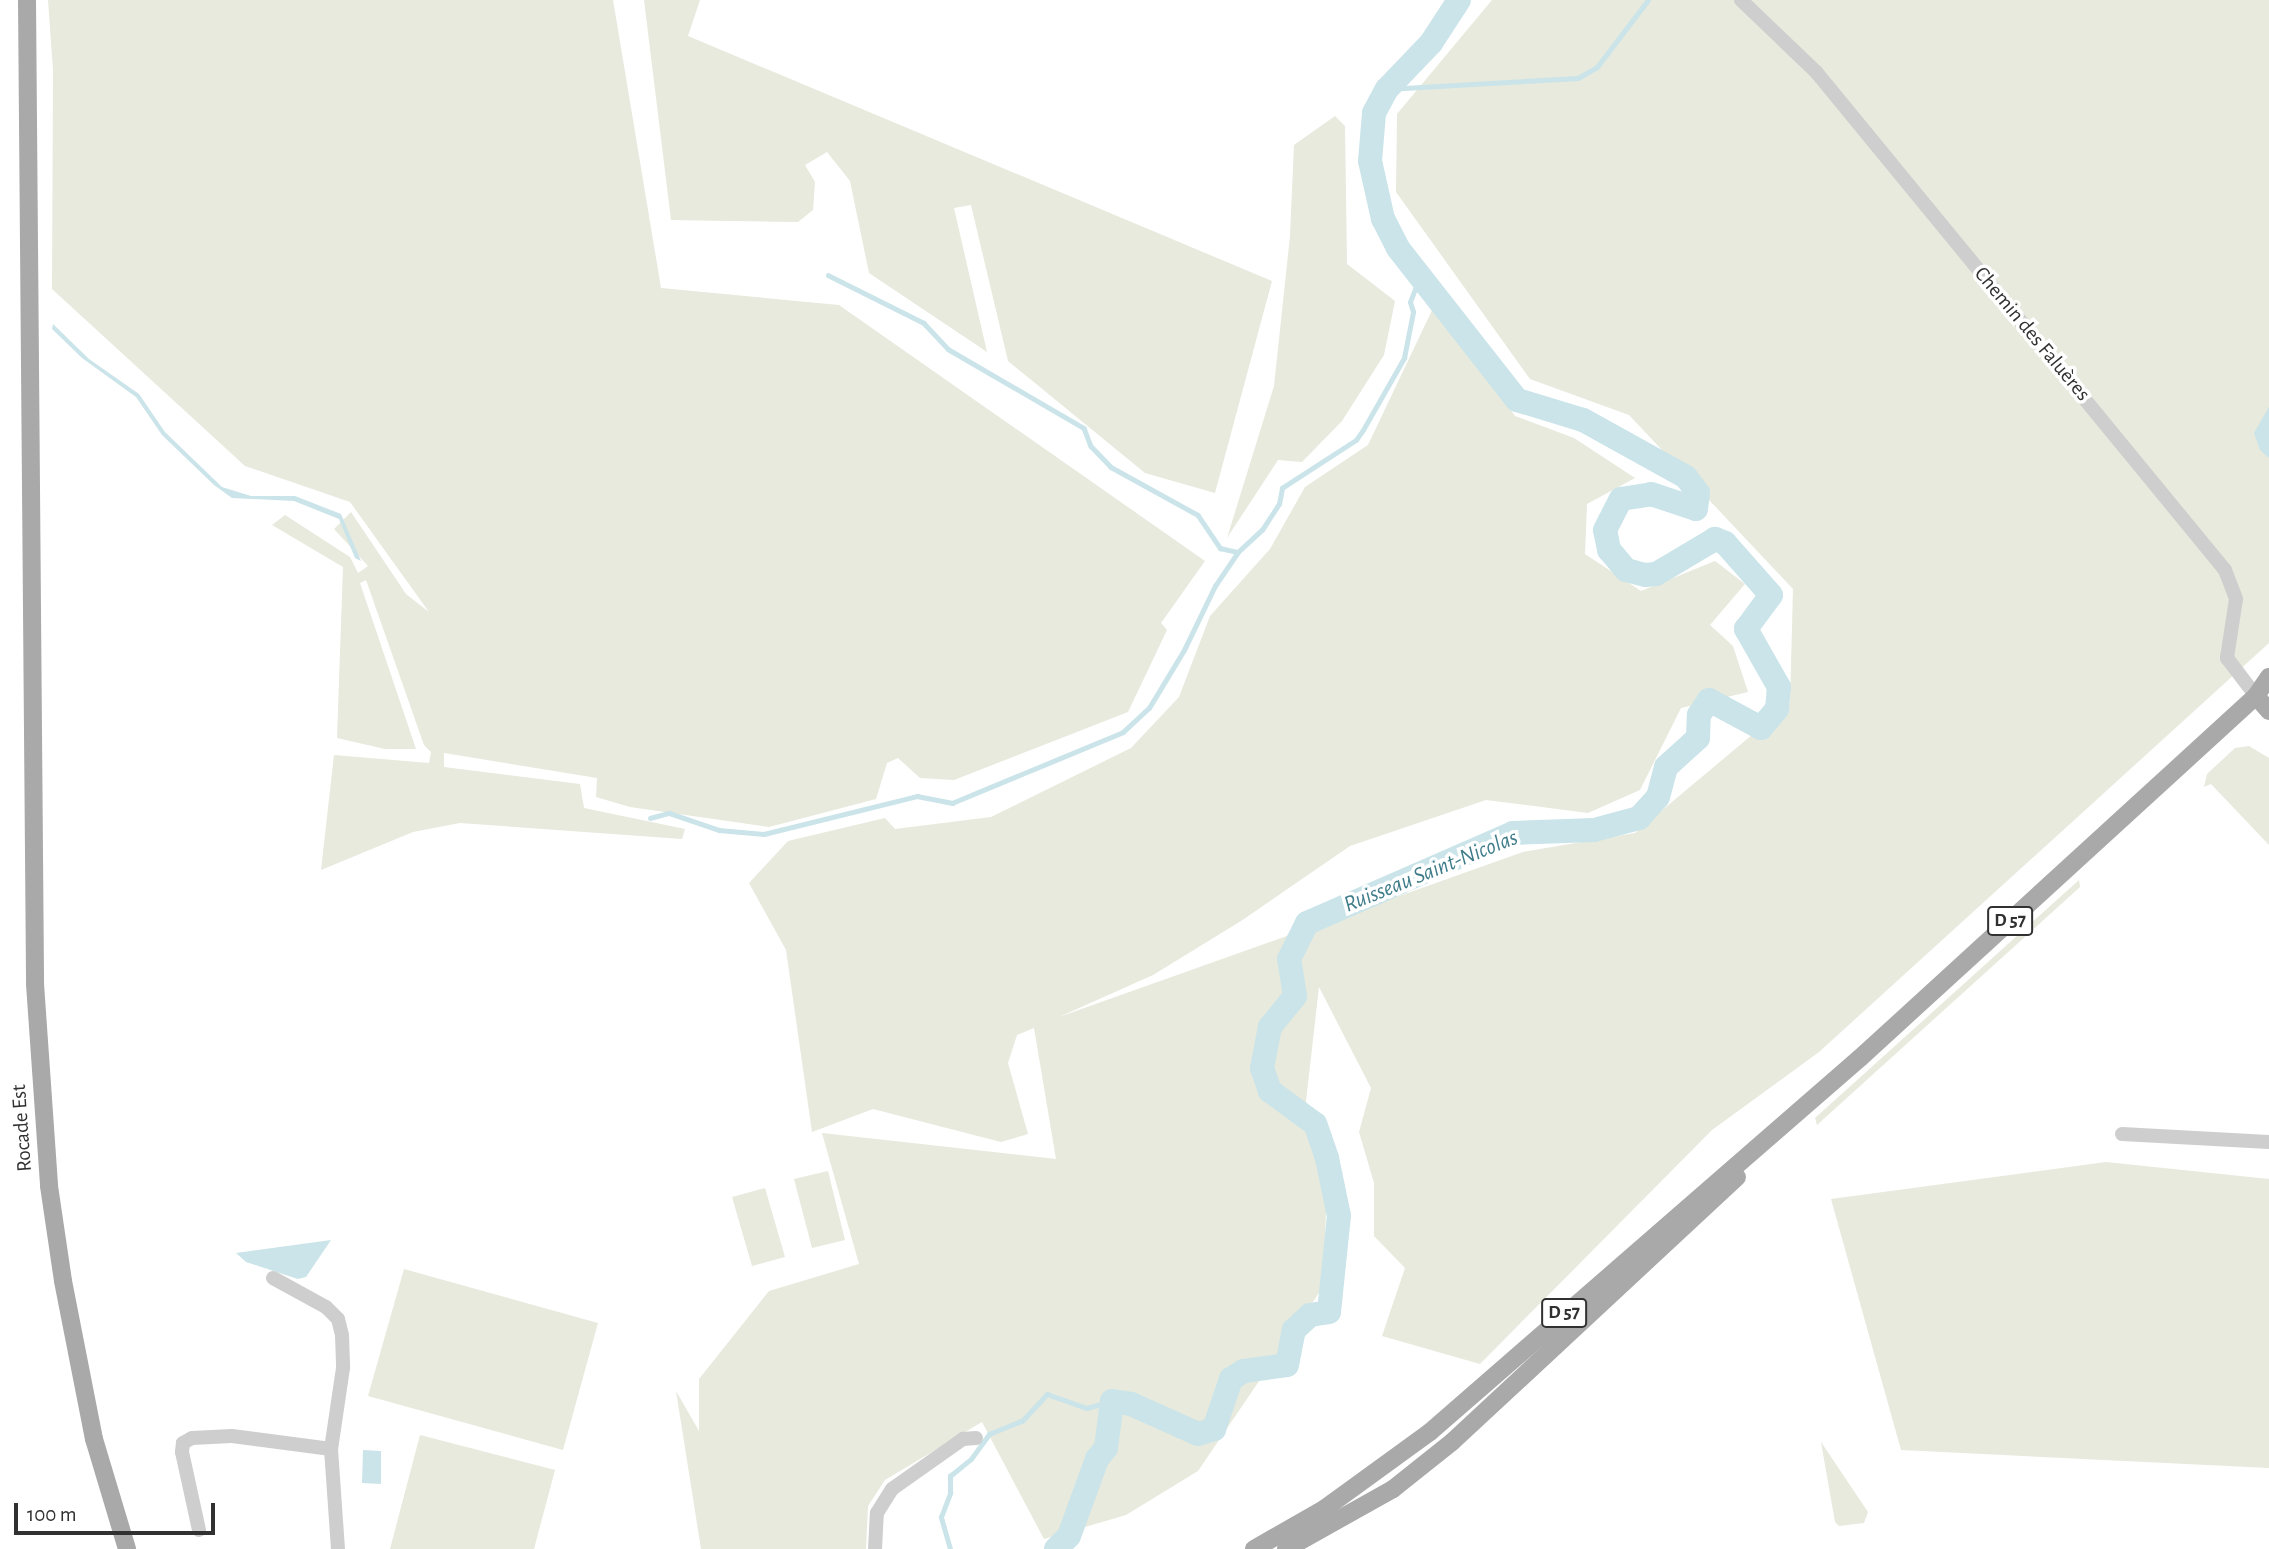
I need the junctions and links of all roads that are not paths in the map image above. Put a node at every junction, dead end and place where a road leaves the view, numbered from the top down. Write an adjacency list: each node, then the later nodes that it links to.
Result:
1 (27, 0): 13 (main road, Rocade Est)
2 (1741, 0): 4 (street, Chemin des Faluères)
3 (2269, 677): 4 (main road, D 57)
4 (2262, 693): 5 (main road); 6 (main road, D 57)
5 (2269, 711)
6 (1860, 1058): 16 (main road, D 57); 17 (main road, D 57)
7 (2122, 1134): 8 (street)
8 (2269, 1142)
9 (273, 1278): 11 (street)
10 (976, 1438): 15 (street)
11 (331, 1449): 12 (street); 14 (street)
12 (199, 1530)
13 (124, 1543)
14 (338, 1549)
15 (875, 1549)
16 (1254, 1549)
17 (1286, 1549)

